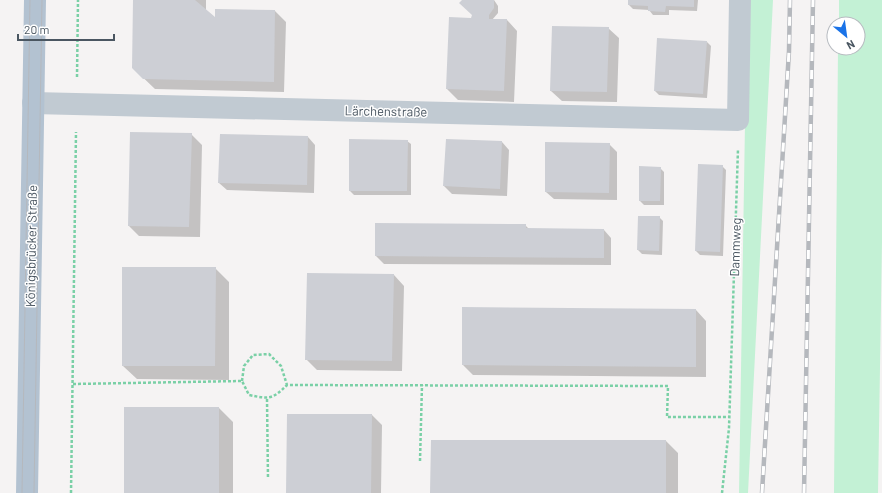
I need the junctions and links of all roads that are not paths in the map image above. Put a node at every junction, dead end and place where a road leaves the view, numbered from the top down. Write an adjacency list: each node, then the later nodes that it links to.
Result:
1 (34, 0): 3 (main road, Königsbrücker Straße)
2 (740, 0): 3 (street, Lärchenstraße)
3 (33, 103): 4 (main road, Königsbrücker Straße)
4 (27, 493)

